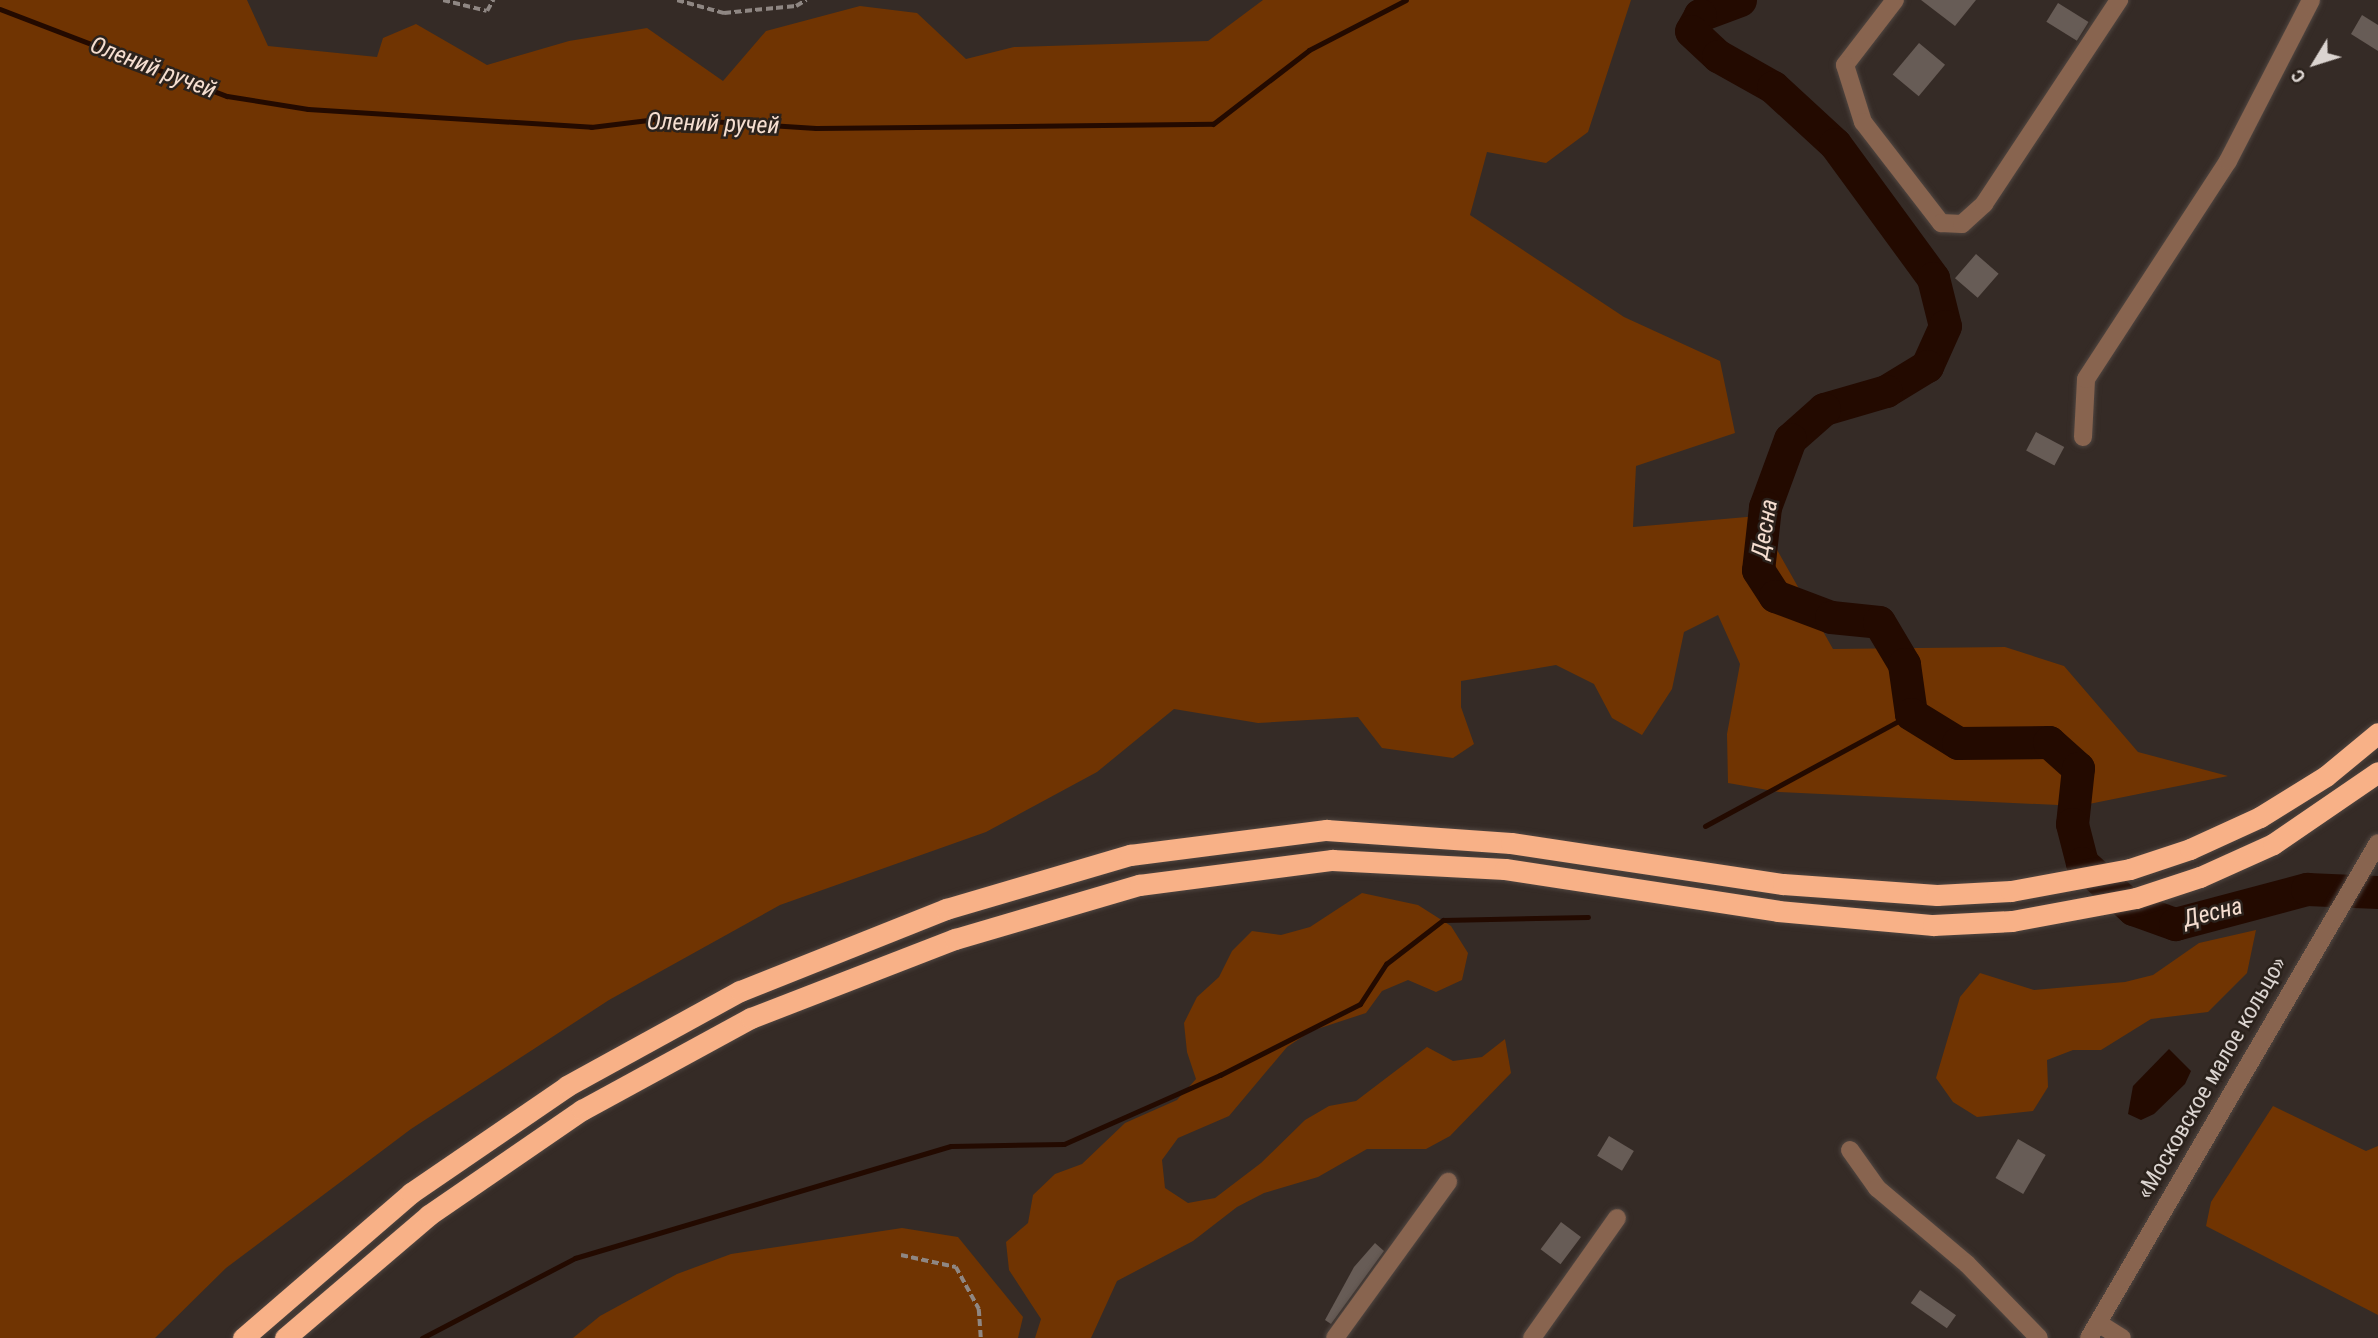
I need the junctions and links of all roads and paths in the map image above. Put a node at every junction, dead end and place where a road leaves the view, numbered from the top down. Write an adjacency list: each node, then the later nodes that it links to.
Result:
1 (443, 0): 2 (path)
2 (494, 0)
3 (677, 0): 4 (path)
4 (806, 0)
5 (1895, 0): 6 (street)
6 (2119, 0)
7 (2311, 0): 8 (street)
8 (2082, 437)
9 (2378, 733): 17 (highway)
10 (2378, 772): 18 (highway)
11 (2378, 843): 16 (street, «Московское малое кольцо»)
12 (1850, 1150): 22 (street)
13 (1448, 1182): 20 (street)
14 (1617, 1218): 21 (street)
15 (901, 1255): 19 (path)
16 (2093, 1330): 23 (street)
17 (243, 1338)
18 (285, 1338)
19 (981, 1338)
20 (1335, 1338)
21 (1532, 1338)
22 (2039, 1338)
23 (2122, 1338)

